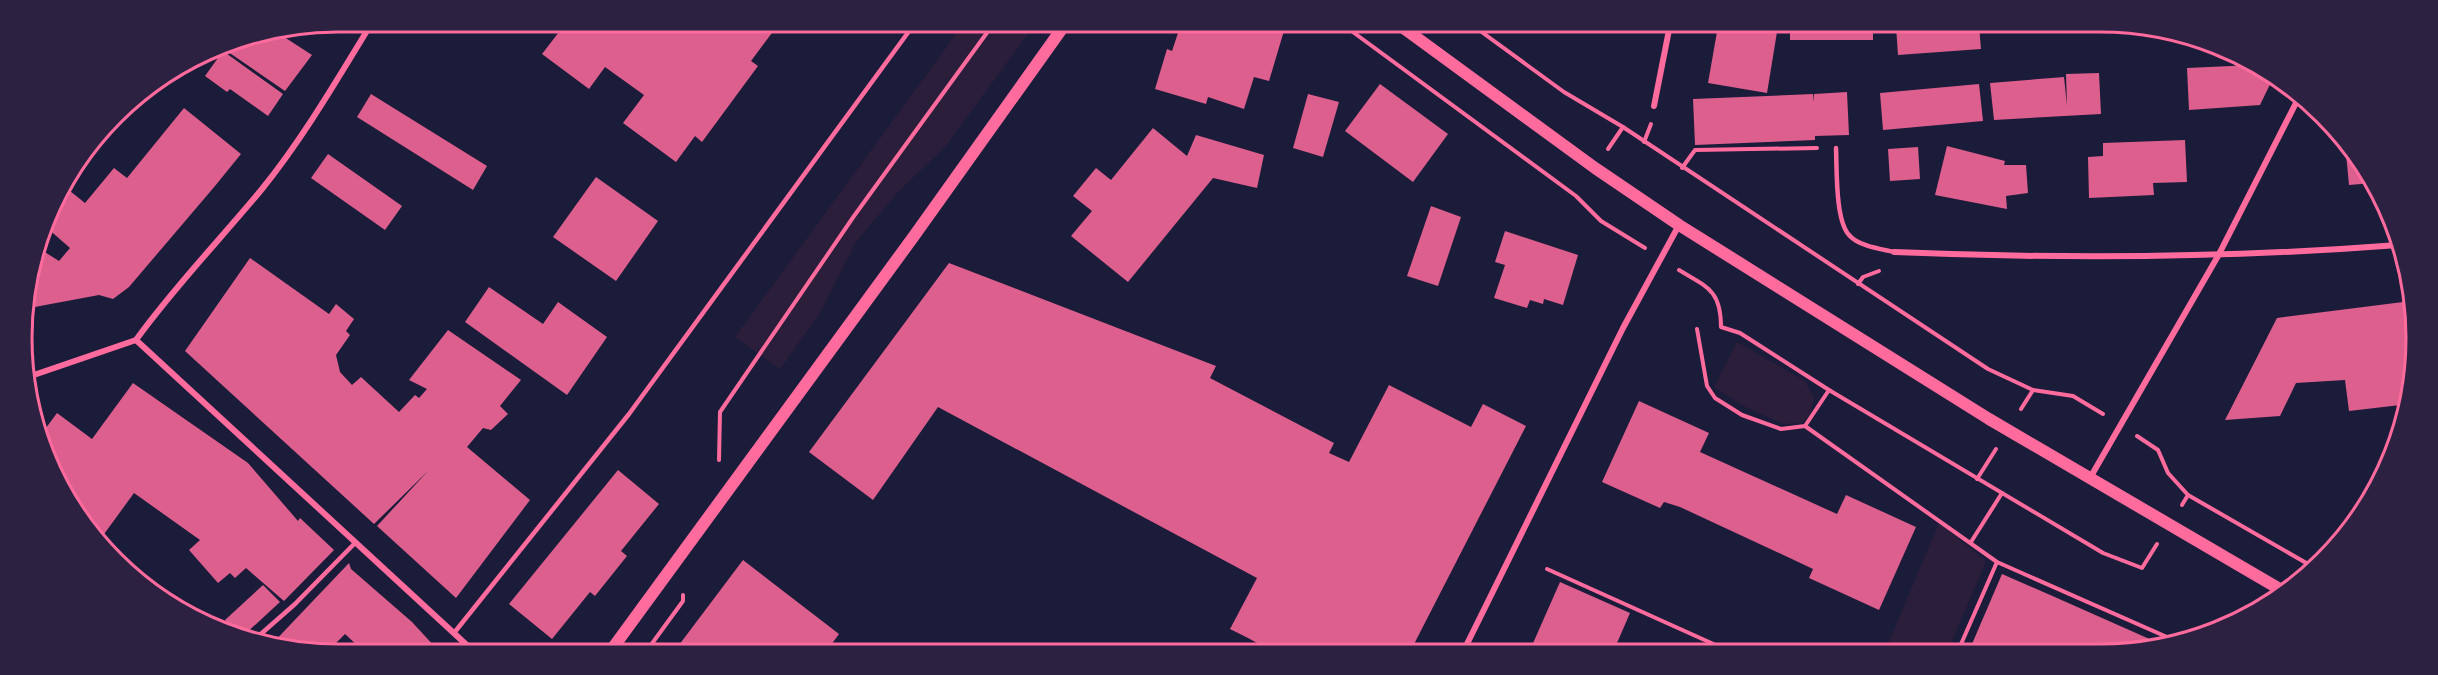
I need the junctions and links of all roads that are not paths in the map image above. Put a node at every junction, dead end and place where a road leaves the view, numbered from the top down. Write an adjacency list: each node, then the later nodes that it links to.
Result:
1 (366, 32): 13 (street)
2 (908, 32): 18 (lane)
3 (1060, 32): 21 (main road)
4 (1409, 32): 9 (main road)
5 (1669, 32): 7 (street)
6 (2296, 102): 12 (street)
7 (1654, 106)
8 (1836, 148): 11 (lane)
9 (1679, 225): 15 (main road); 22 (street)
10 (2392, 245): 12 (street)
11 (1894, 252): 12 (street)
12 (2218, 256): 15 (street)
13 (136, 340): 14 (street); 16 (street)
14 (34, 375)
15 (2090, 479): 17 (main road)
16 (356, 543): 18 (street); 19 (lane)
17 (2277, 588)
18 (454, 633): 20 (street)
19 (261, 634)
20 (466, 644)
21 (616, 644)
22 (1467, 644)

